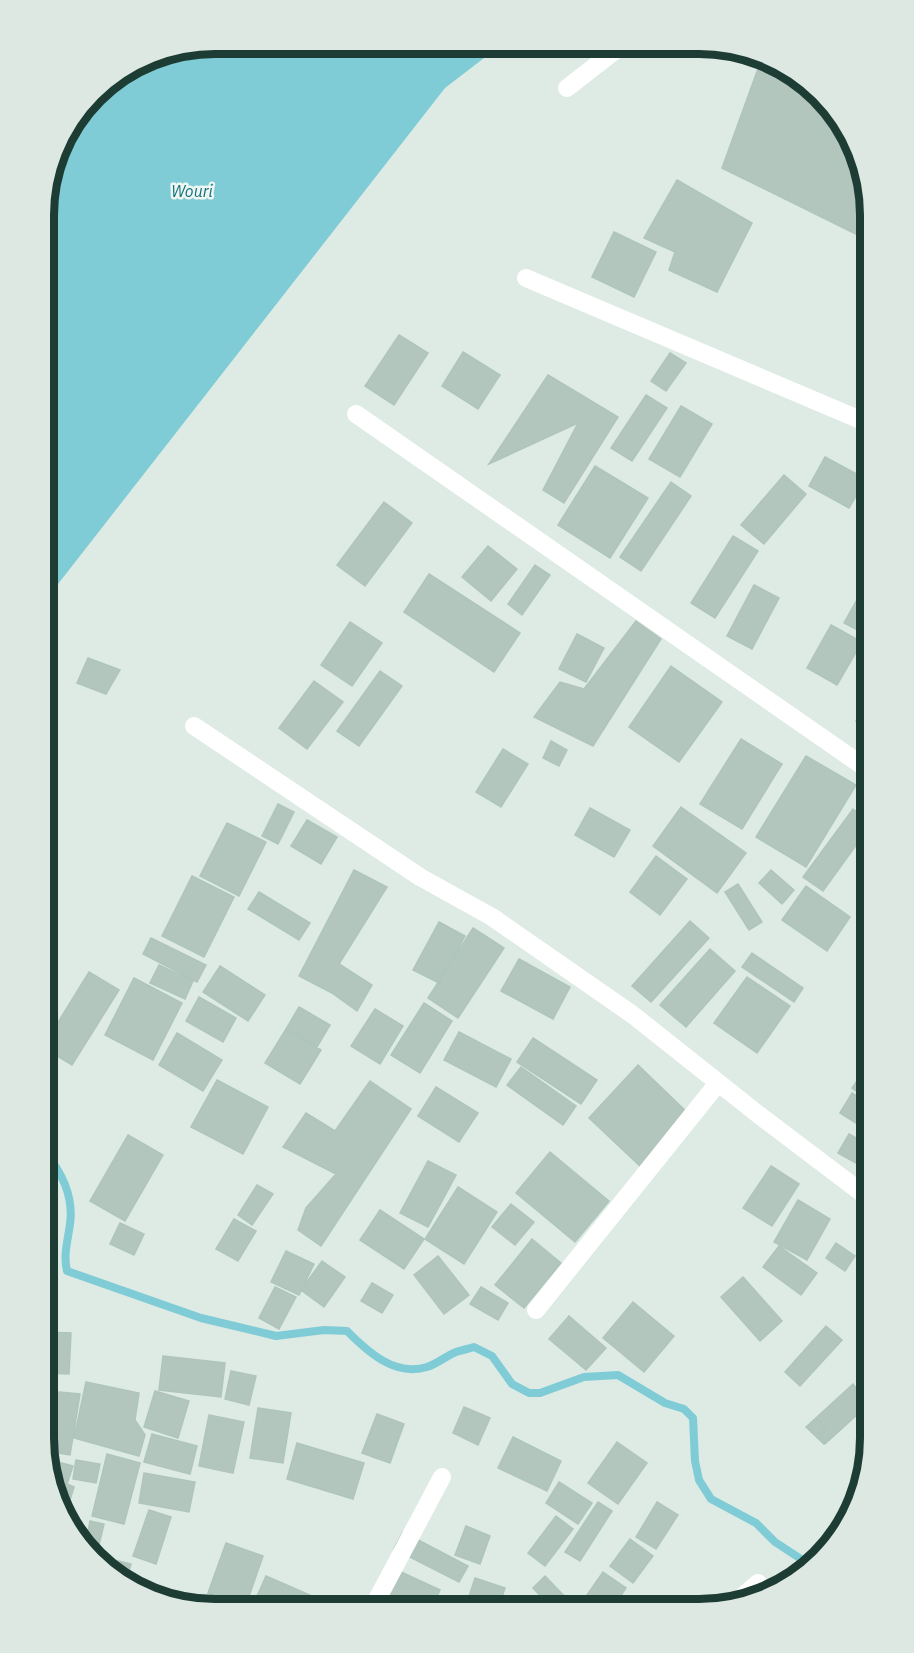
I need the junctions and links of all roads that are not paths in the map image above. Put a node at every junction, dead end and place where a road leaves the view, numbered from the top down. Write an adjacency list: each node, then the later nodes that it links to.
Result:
1 (611, 54): 2 (street)
2 (567, 88)
3 (526, 278): 5 (street)
4 (356, 414): 7 (street)
5 (860, 420)
6 (194, 726): 8 (street)
7 (860, 764)
8 (718, 1083): 9 (street); 10 (street)
9 (860, 1191)
10 (536, 1310)
11 (442, 1477): 14 (street)
12 (758, 1583): 13 (street)
13 (749, 1591)
14 (377, 1599)

